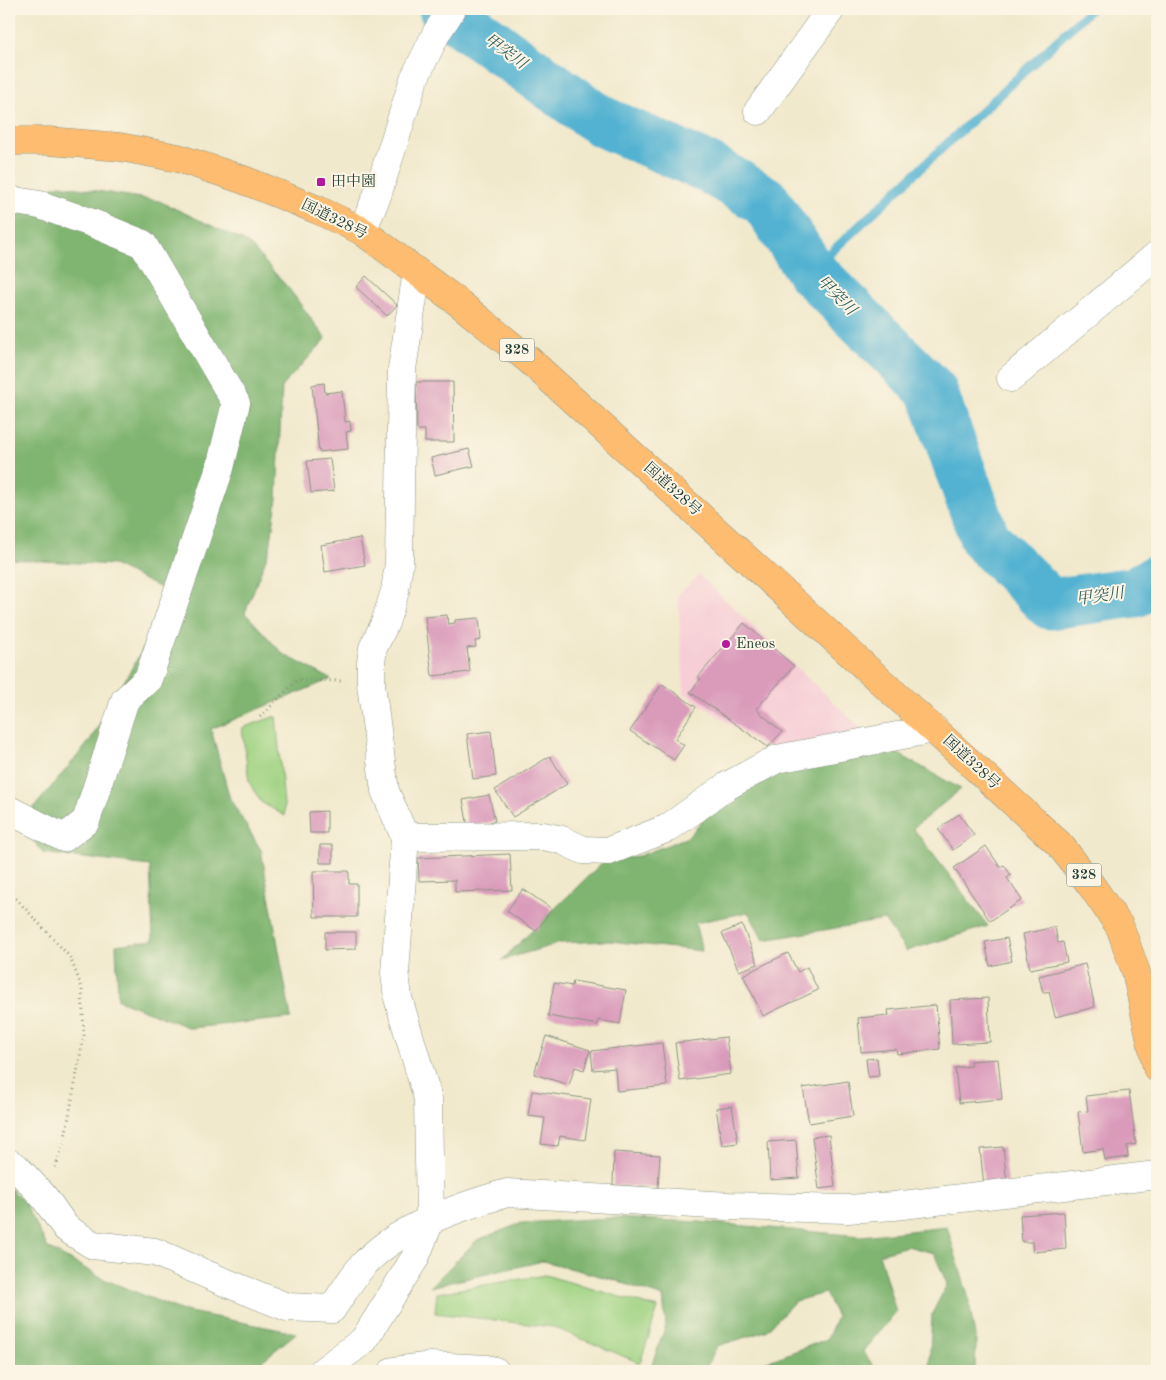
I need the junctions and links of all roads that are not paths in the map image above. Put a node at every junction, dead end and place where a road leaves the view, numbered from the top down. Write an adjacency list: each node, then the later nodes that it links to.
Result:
1 (452, 9): 6 (street)
2 (831, 9): 3 (street)
3 (758, 111)
4 (9, 141): 6 (highway, 国道328号 / 328)
5 (9, 200): 11 (street)
6 (362, 231): 8 (highway, 国道328号 / 328)
7 (1157, 254): 9 (street)
8 (418, 272): 10 (highway, 国道328号 / 328); 12 (street)
9 (1011, 378)
10 (934, 729): 12 (street); 13 (highway, 国道328号 / 328)
11 (9, 810)
12 (405, 837): 16 (street)
13 (1157, 1068)
14 (9, 1163): 16 (street)
15 (1157, 1175): 16 (street)
16 (430, 1221): 17 (street)
17 (323, 1371)
18 (392, 1371): 19 (street)
19 (495, 1371)

